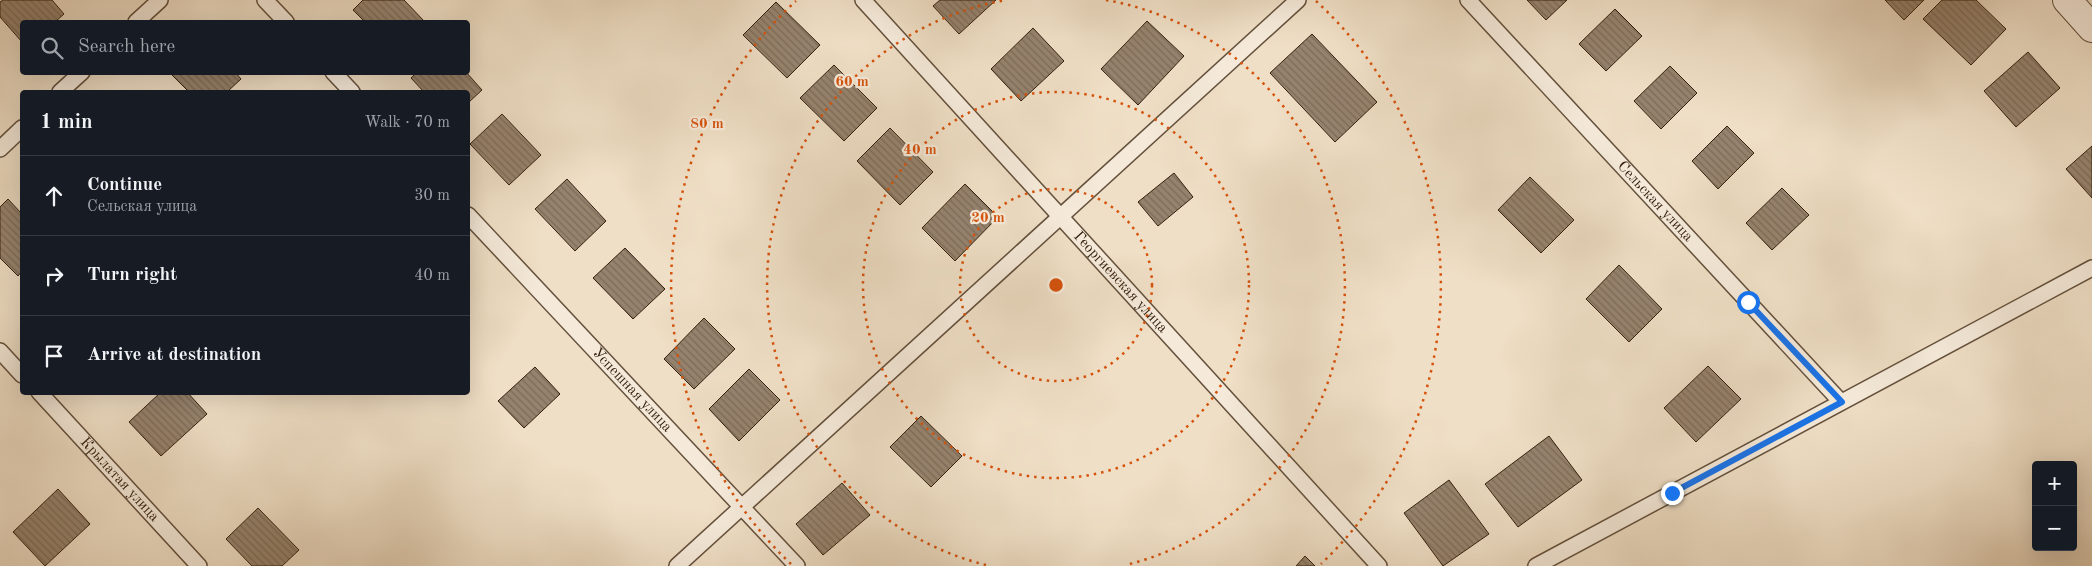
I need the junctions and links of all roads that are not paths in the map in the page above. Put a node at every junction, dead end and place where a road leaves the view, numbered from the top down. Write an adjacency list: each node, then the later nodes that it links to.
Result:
1 (160, 0): 7 (lane)
2 (265, 0): 8 (lane)
3 (863, 0): 16 (lane, Георгиевская улица)
4 (1298, 0): 16 (lane)
5 (1468, 0): 22 (lane, Сельская улица)
6 (2067, 0): 9 (street)
7 (138, 20)
8 (284, 20)
9 (2092, 28)
10 (79, 75): 12 (lane)
11 (336, 75): 13 (lane)
12 (62, 90)
13 (350, 90)
14 (20, 130): 15 (lane)
15 (0, 149)
16 (1061, 216): 23 (lane); 27 (lane, Георгиевская улица)
17 (470, 217): 23 (lane, Успешная улица)
18 (2092, 268): 22 (lane)
19 (0, 351): 20 (lane)
20 (20, 373)
21 (42, 395): 24 (lane, Крылатая улица)
22 (1842, 402): 28 (lane)
23 (741, 506): 25 (lane); 26 (lane, Успешная улица)
24 (199, 566)
25 (677, 566)
26 (797, 566)
27 (1379, 566)
28 (1536, 566)

